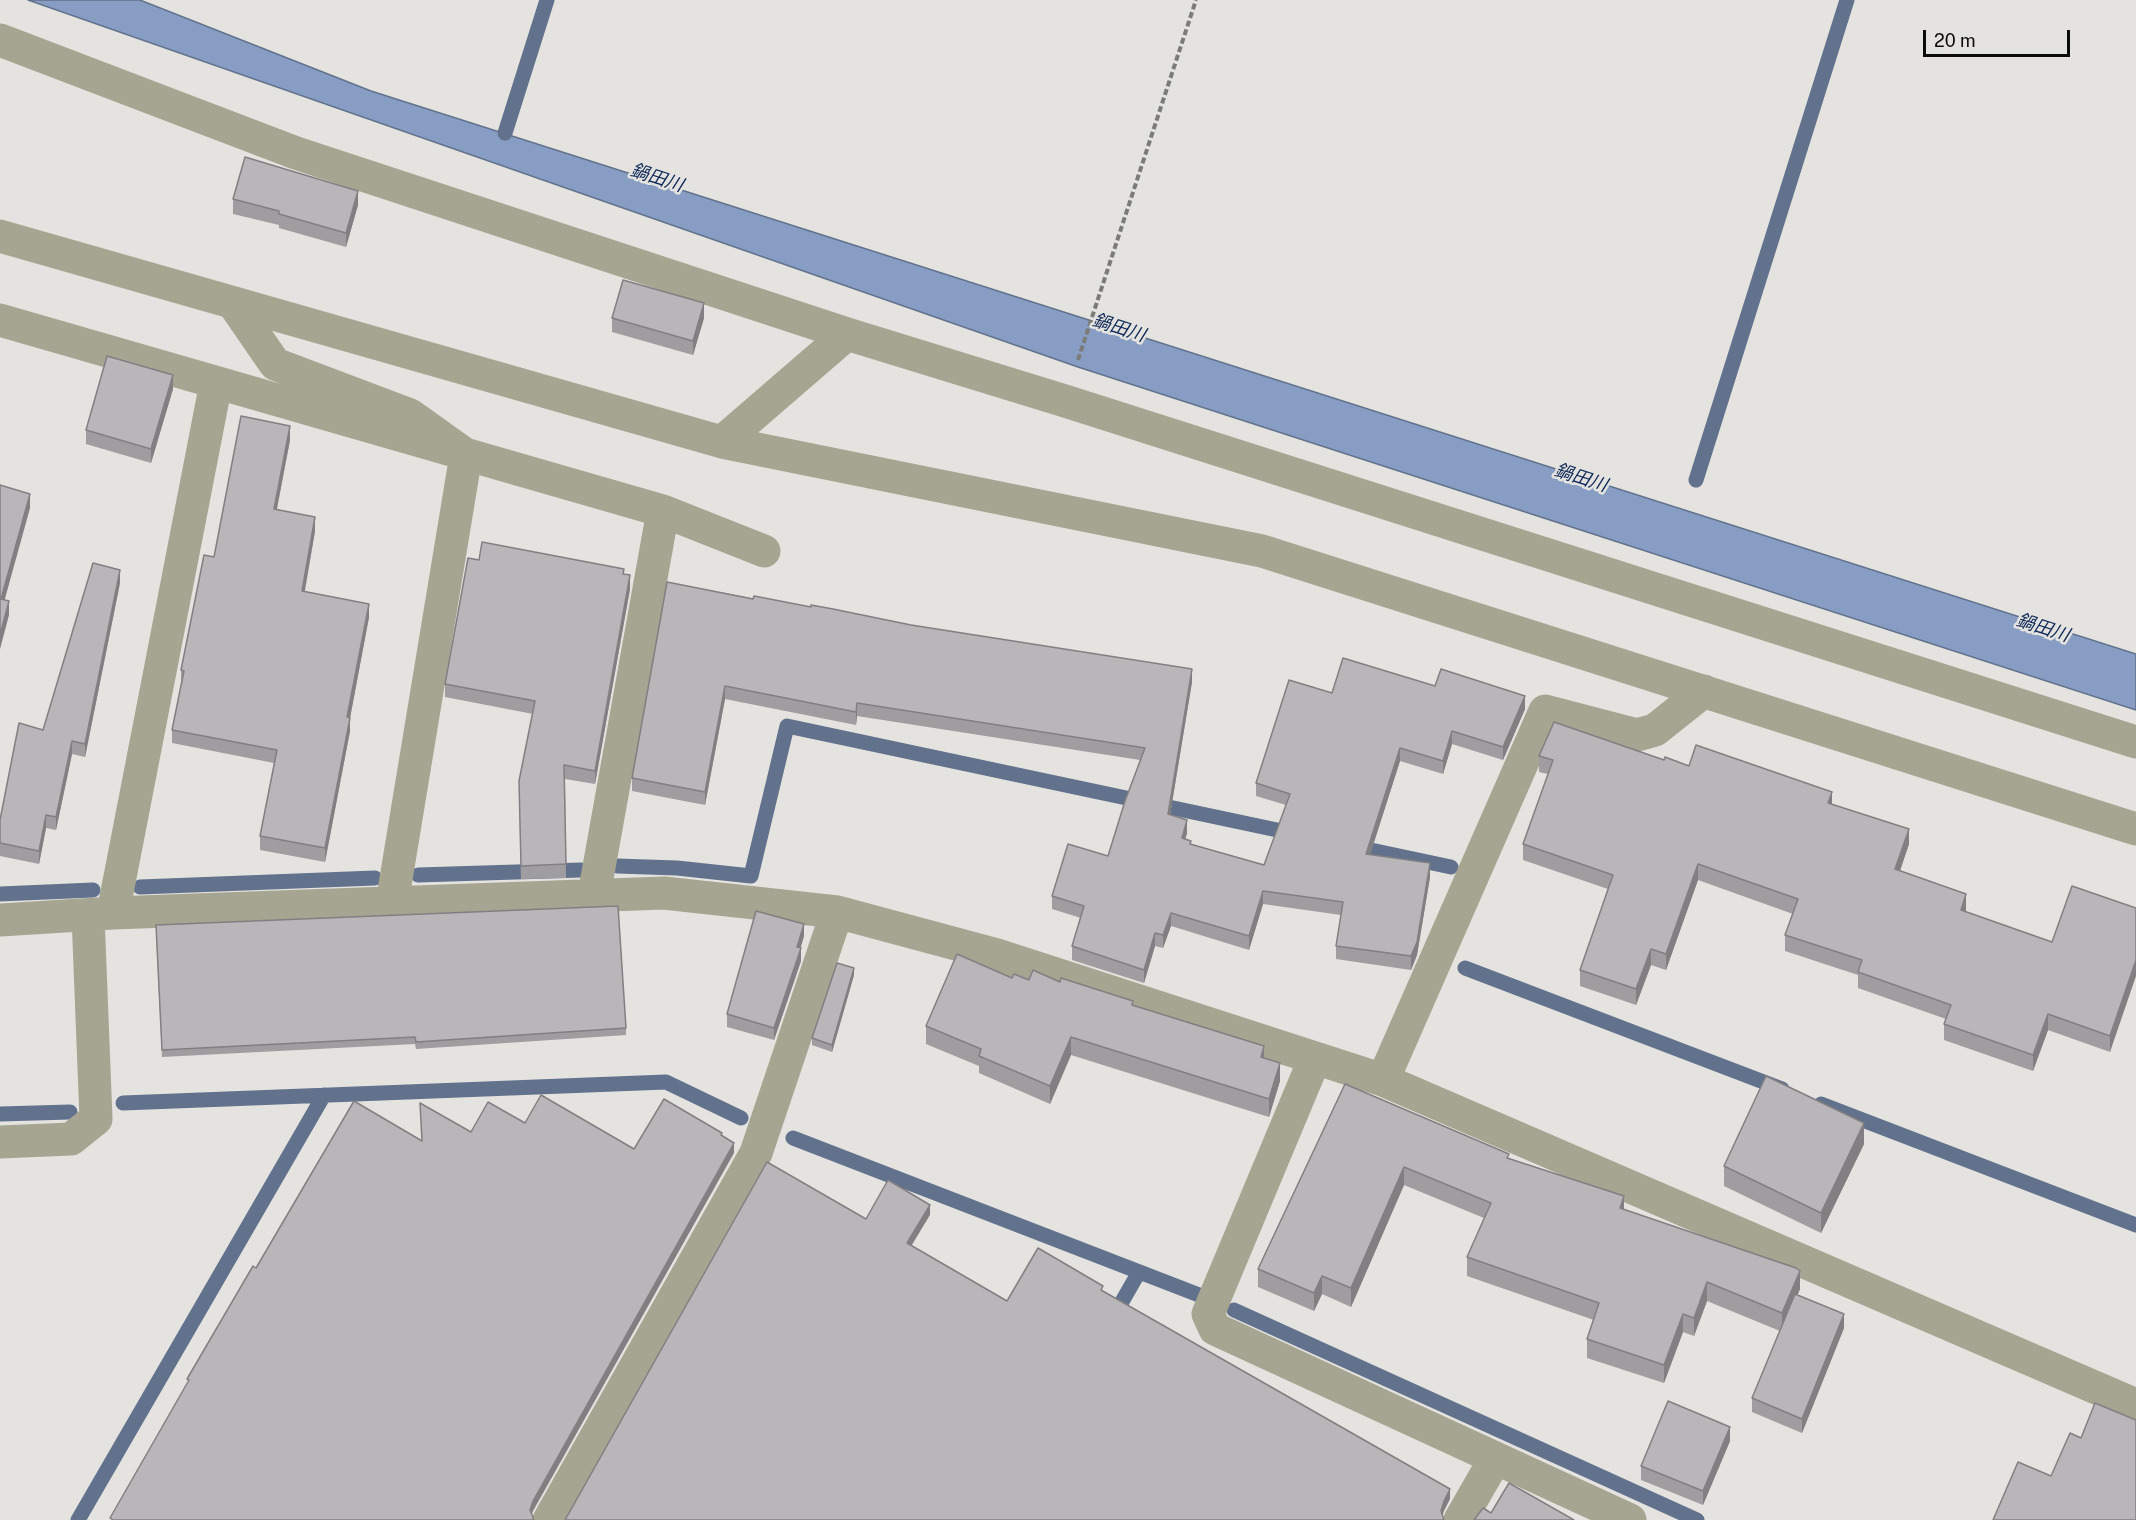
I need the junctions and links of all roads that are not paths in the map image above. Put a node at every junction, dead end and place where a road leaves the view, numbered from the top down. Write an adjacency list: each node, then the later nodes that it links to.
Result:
1 (0, 40): 5 (street)
2 (0, 236): 3 (street)
3 (233, 303): 7 (street); 8 (street)
4 (0, 320): 6 (street)
5 (847, 334): 7 (street); 12 (street)
6 (216, 383): 8 (street); 17 (street)
7 (722, 442): 11 (street)
8 (466, 455): 9 (street); 15 (street)
9 (663, 511): 10 (street); 14 (street)
10 (764, 551)
11 (1704, 691): 13 (street); 20 (street)
12 (2136, 742)
13 (2136, 829)
14 (594, 895): 15 (street); 16 (street)
15 (392, 903): 17 (street)
16 (837, 912): 19 (street); 24 (street)
17 (100, 914): 18 (street); 21 (street)
18 (0, 920)
19 (1315, 1058): 20 (street); 23 (street)
20 (1383, 1080): 22 (street)
21 (0, 1142)
22 (2136, 1405)
23 (1495, 1459): 25 (street); 26 (street)
24 (549, 1520)
25 (1460, 1520)
26 (1630, 1520)

